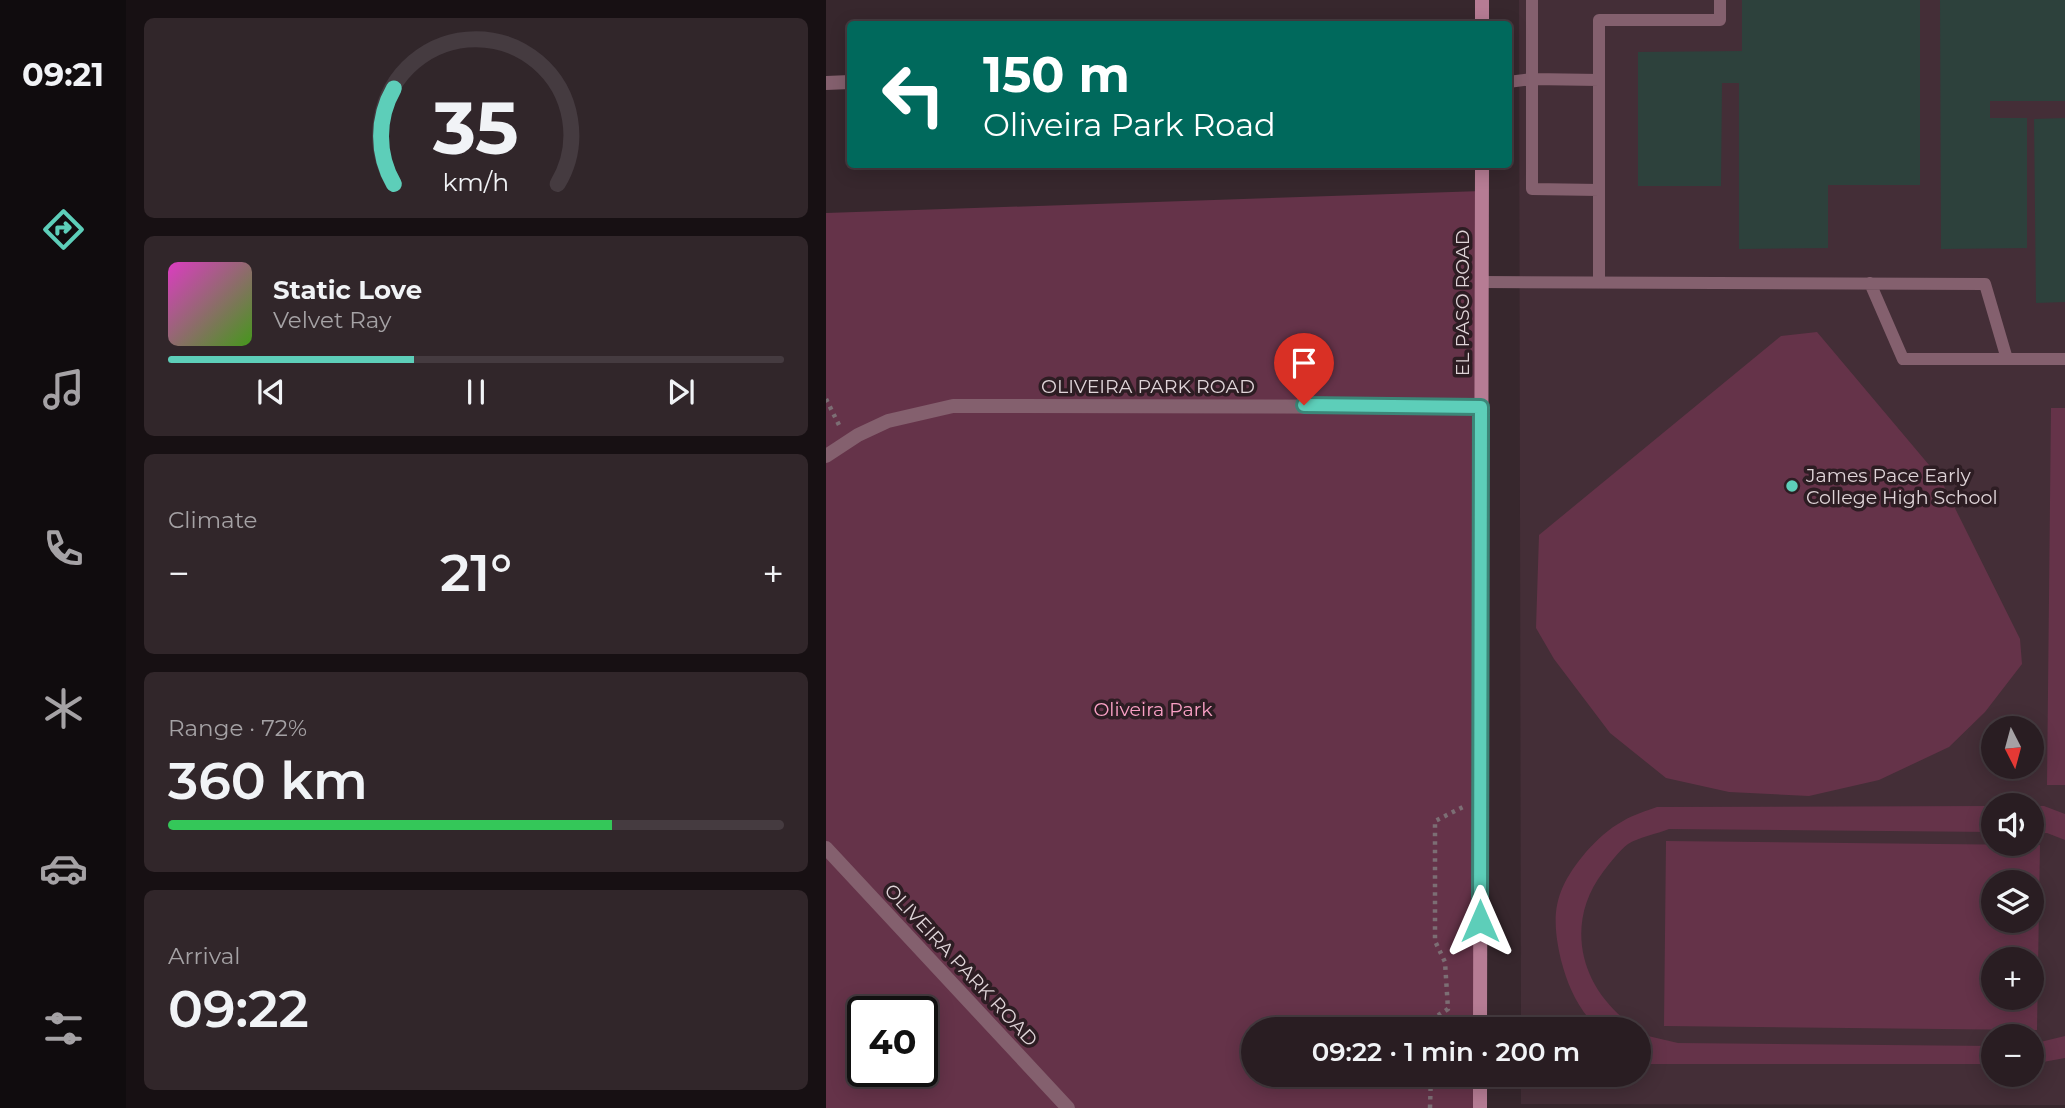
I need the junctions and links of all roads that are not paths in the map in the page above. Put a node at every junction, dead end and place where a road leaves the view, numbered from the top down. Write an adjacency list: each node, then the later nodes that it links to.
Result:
1 (1482, 0): 4 (street)
2 (1532, 0): 5 (lane)
3 (1720, 0): 6 (lane)
4 (1482, 21)
5 (1532, 79): 6 (lane); 8 (lane); 11 (lane)
6 (1599, 80): 11 (lane)
7 (847, 82): 9 (street)
8 (1512, 82)
9 (826, 83)
10 (1482, 168): 12 (street, EL PASO ROAD)
11 (1599, 190): 13 (lane)
12 (1482, 282): 13 (lane); 17 (street, EL PASO ROAD)
13 (1599, 282): 14 (lane)
14 (1870, 283): 15 (lane); 15 (lane)
15 (2007, 359): 16 (lane)
16 (2065, 359)
17 (1481, 407): 18 (street, OLIVEIRA PARK ROAD); 20 (street, EL PASO ROAD)
18 (826, 456)
19 (826, 848): 22 (street, OLIVEIRA PARK ROAD)
20 (1480, 1017)
21 (1480, 1087): 23 (street)
22 (1068, 1108)
23 (1480, 1108)

